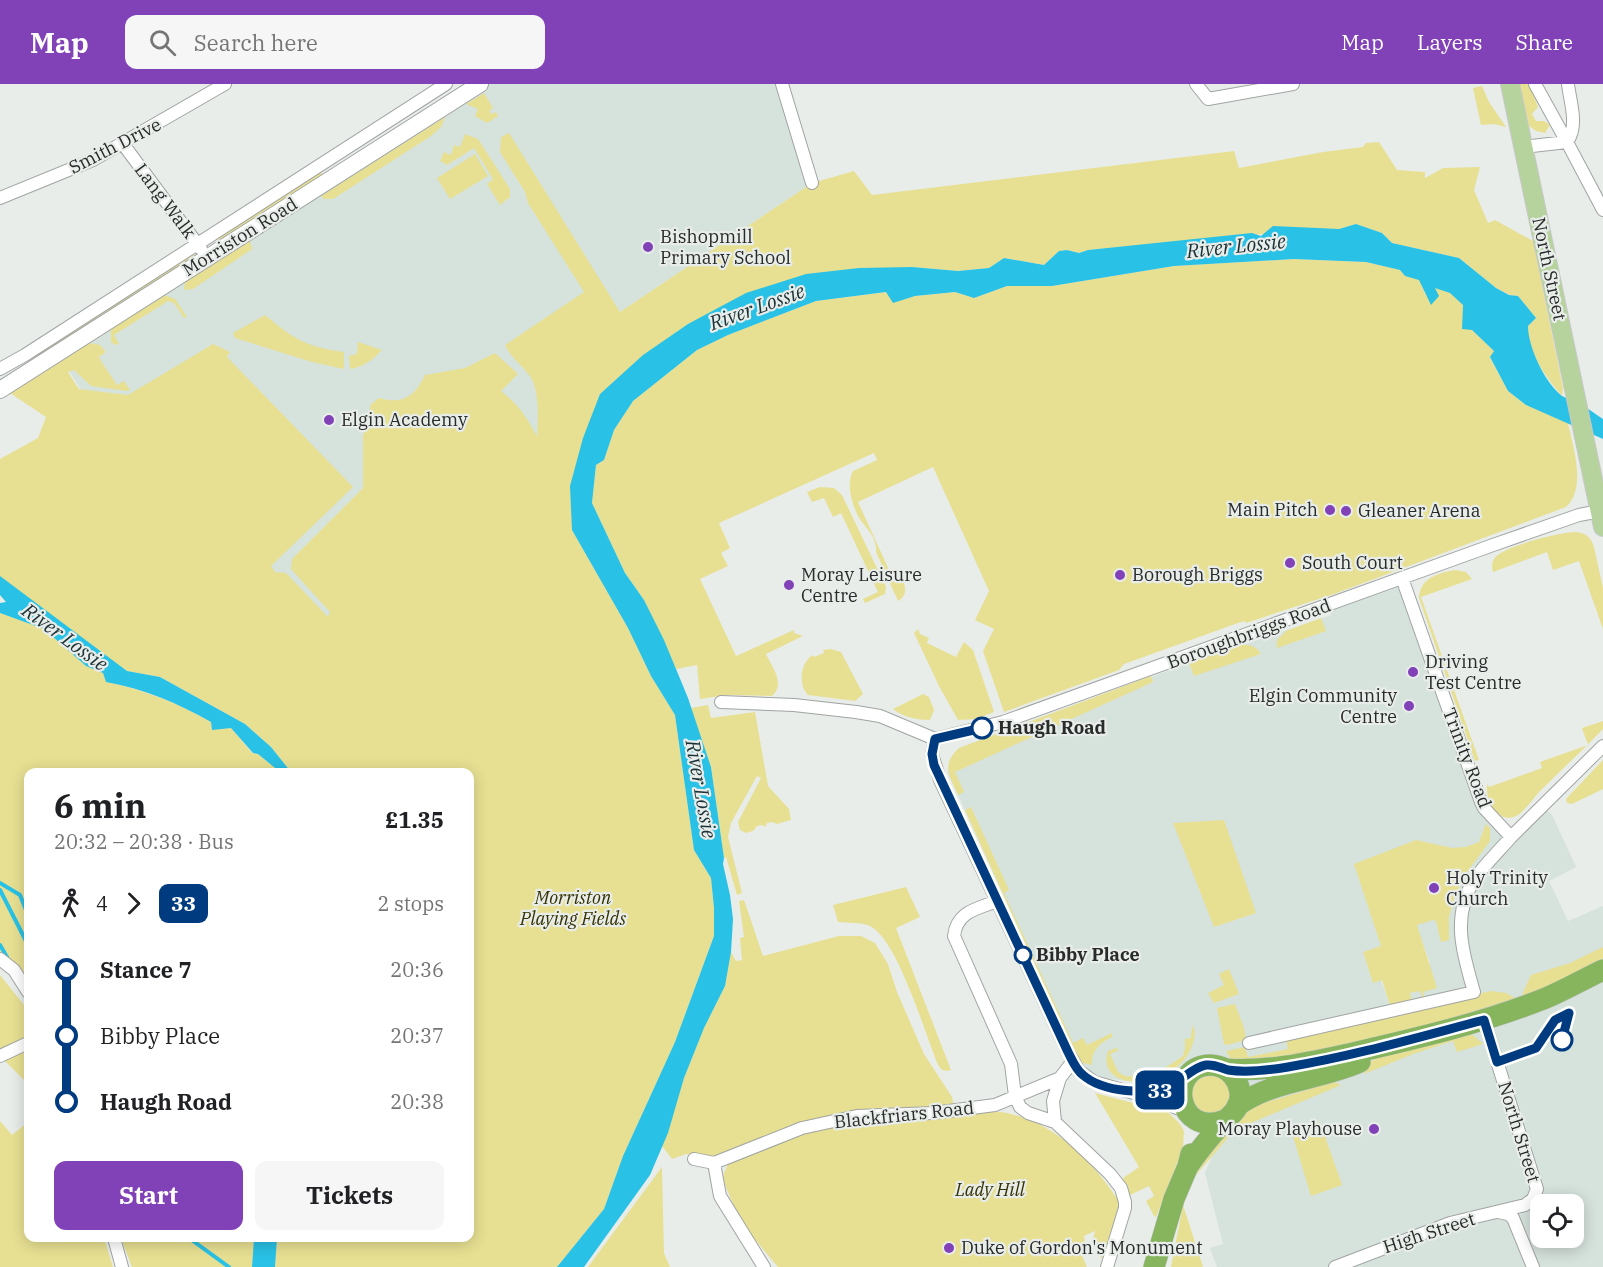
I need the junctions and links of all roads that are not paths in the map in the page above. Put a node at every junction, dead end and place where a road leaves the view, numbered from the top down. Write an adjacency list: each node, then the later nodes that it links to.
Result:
1 (225, 84): 13 (street, Smith Drive)
2 (446, 84): 10 (street, Morriston Road)
3 (480, 84): 11 (street, Morriston Road)
4 (782, 84): 16 (street)
5 (1197, 84): 6 (street)
6 (1293, 84)
7 (1510, 84): 14 (main road, North Street)
8 (1535, 84): 12 (street)
9 (1568, 84): 12 (street)
10 (415, 104): 11 (street); 15 (street, Morriston Road)
11 (426, 118): 15 (street, Morriston Road)
12 (1567, 142): 14 (street); 18 (street)
13 (123, 144): 17 (street, Smith Drive); 19 (street, Lang Walk)
14 (1523, 147): 23 (main road, North Street)
15 (327, 172): 19 (street, Morriston Road)
16 (812, 183)
17 (0, 198)
18 (1603, 210)
19 (203, 251): 20 (street, Morriston Road)
20 (30, 362): 21 (street, Morriston Road); 22 (street, Morriston Road)
21 (0, 369)
22 (0, 390)
23 (1601, 519): 24 (street, Boroughbriggs Road)
24 (1402, 578): 26 (street, Boroughbriggs Road); 28 (street, Trinity Road)
25 (721, 702): 26 (street)
26 (935, 739): 29 (street)
27 (1603, 746): 28 (street)
28 (1511, 837): 34 (street)
29 (997, 901): 38 (street); 43 (street)
30 (0, 959): 32 (street)
31 (1603, 970): 33 (highway)
32 (24, 986)
33 (1484, 1020): 36 (highway); 50 (street, North Street)
34 (1249, 1043)
35 (24, 1045): 37 (street)
36 (1393, 1045): 39 (highway); 44 (highway)
37 (0, 1056)
38 (1073, 1061): 41 (street); 42 (street)
39 (1226, 1069): 40 (highway); 44 (highway)
40 (1189, 1074): 42 (street); 45 (highway)
41 (1060, 1078): 43 (street, Blackfriars Road); 46 (street)
42 (1131, 1091): 45 (street)
43 (1015, 1096): 46 (street); 48 (street, Blackfriars Road)
44 (1231, 1113): 45 (highway); 49 (highway)
45 (1189, 1115): 49 (highway)
46 (1055, 1122): 56 (street)
47 (694, 1159): 48 (street)
48 (714, 1163): 55 (street)
49 (1188, 1166): 53 (highway)
50 (1525, 1205): 51 (street, High Street)
51 (1498, 1212): 57 (street, High Street); 58 (street)
52 (115, 1242): 54 (street)
53 (1158, 1262)
54 (122, 1267)
55 (764, 1267)
56 (1107, 1267)
57 (1335, 1267)
58 (1533, 1267)

